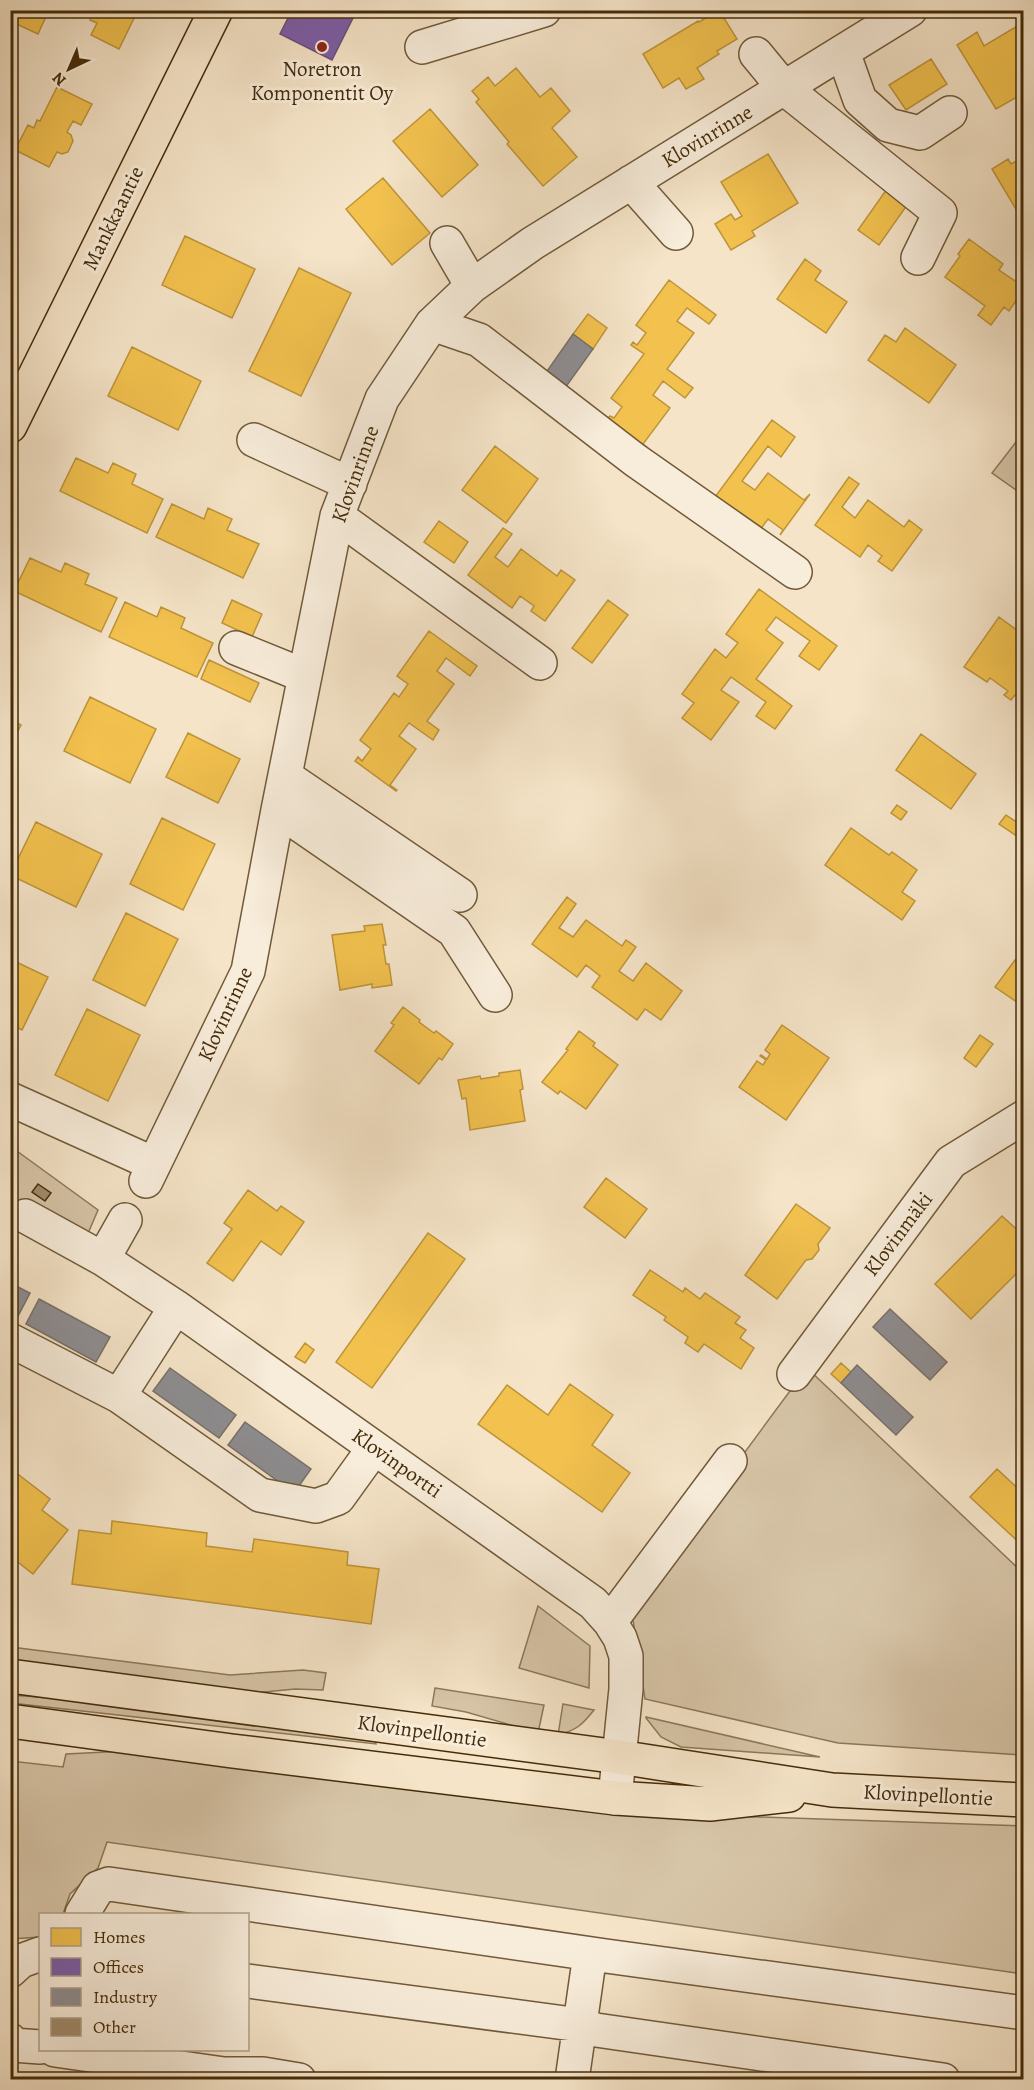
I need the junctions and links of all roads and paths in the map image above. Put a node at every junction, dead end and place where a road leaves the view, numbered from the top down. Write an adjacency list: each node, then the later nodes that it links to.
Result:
1 (216, 10): 15 (main road, Mankkaantie)
2 (544, 10): 4 (street)
3 (910, 10): 5 (street, Klovinrinne)
4 (422, 47)
5 (843, 52): 7 (street, Klovinrinne); 8 (street)
6 (756, 54): 7 (street)
7 (784, 88): 9 (street, Klovinrinne); 12 (street)
8 (950, 113)
9 (631, 182): 10 (street); 13 (street, Klovinrinne)
10 (676, 233)
11 (447, 243): 13 (street)
12 (918, 258)
13 (472, 286): 14 (street, Klovinrinne)
14 (432, 324): 17 (street, Klovinrinne); 19 (street)
15 (10, 426)
16 (254, 440): 17 (street)
17 (350, 484): 18 (street, Klovinrinne)
18 (337, 516): 21 (street); 22 (street, Klovinrinne)
19 (795, 572)
20 (236, 648): 22 (street)
21 (540, 663)
22 (305, 676): 23 (street, Klovinrinne)
23 (285, 777): 24 (street, Klovinrinne); 25 (street)
24 (278, 810): 26 (street); 27 (street, Klovinrinne)
25 (460, 895)
26 (495, 995)
27 (10, 1099)
28 (1023, 1117): 34 (street, Klovinmäki)
29 (25, 1216): 31 (street, Klovinportti)
30 (125, 1220): 31 (street)
31 (103, 1259): 32 (street, Klovinportti)
32 (176, 1307): 35 (street); 36 (street, Klovinportti)
33 (10, 1340): 35 (street)
34 (794, 1374)
35 (119, 1395): 36 (street)
36 (374, 1448): 38 (street, Klovinportti)
37 (730, 1461): 38 (street)
38 (610, 1622): 41 (street, Klovinportti)
39 (10, 1676): 41 (main road, Klovinpellontie)
40 (10, 1720): 43 (main road, Klovinpellontie)
41 (619, 1757): 42 (main road, Klovinpellontie); 43 (street, Klovinportti)
42 (832, 1790): 43 (main road, Klovinpellontie); 44 (main road, Klovinpellontie)
43 (615, 1798)
44 (1023, 1800)
45 (83, 1913): 47 (street)
46 (39, 1954): 48 (street)
47 (590, 1954): 50 (street); 51 (street)
48 (10, 1971)
49 (249, 1981): 51 (street)
50 (1023, 2013)
51 (580, 2025): 57 (street); 58 (street)
52 (10, 2040): 53 (street)
53 (39, 2047)
54 (62, 2051): 55 (street)
55 (132, 2070): 56 (street)
56 (299, 2079)
57 (572, 2079)
58 (943, 2079)

